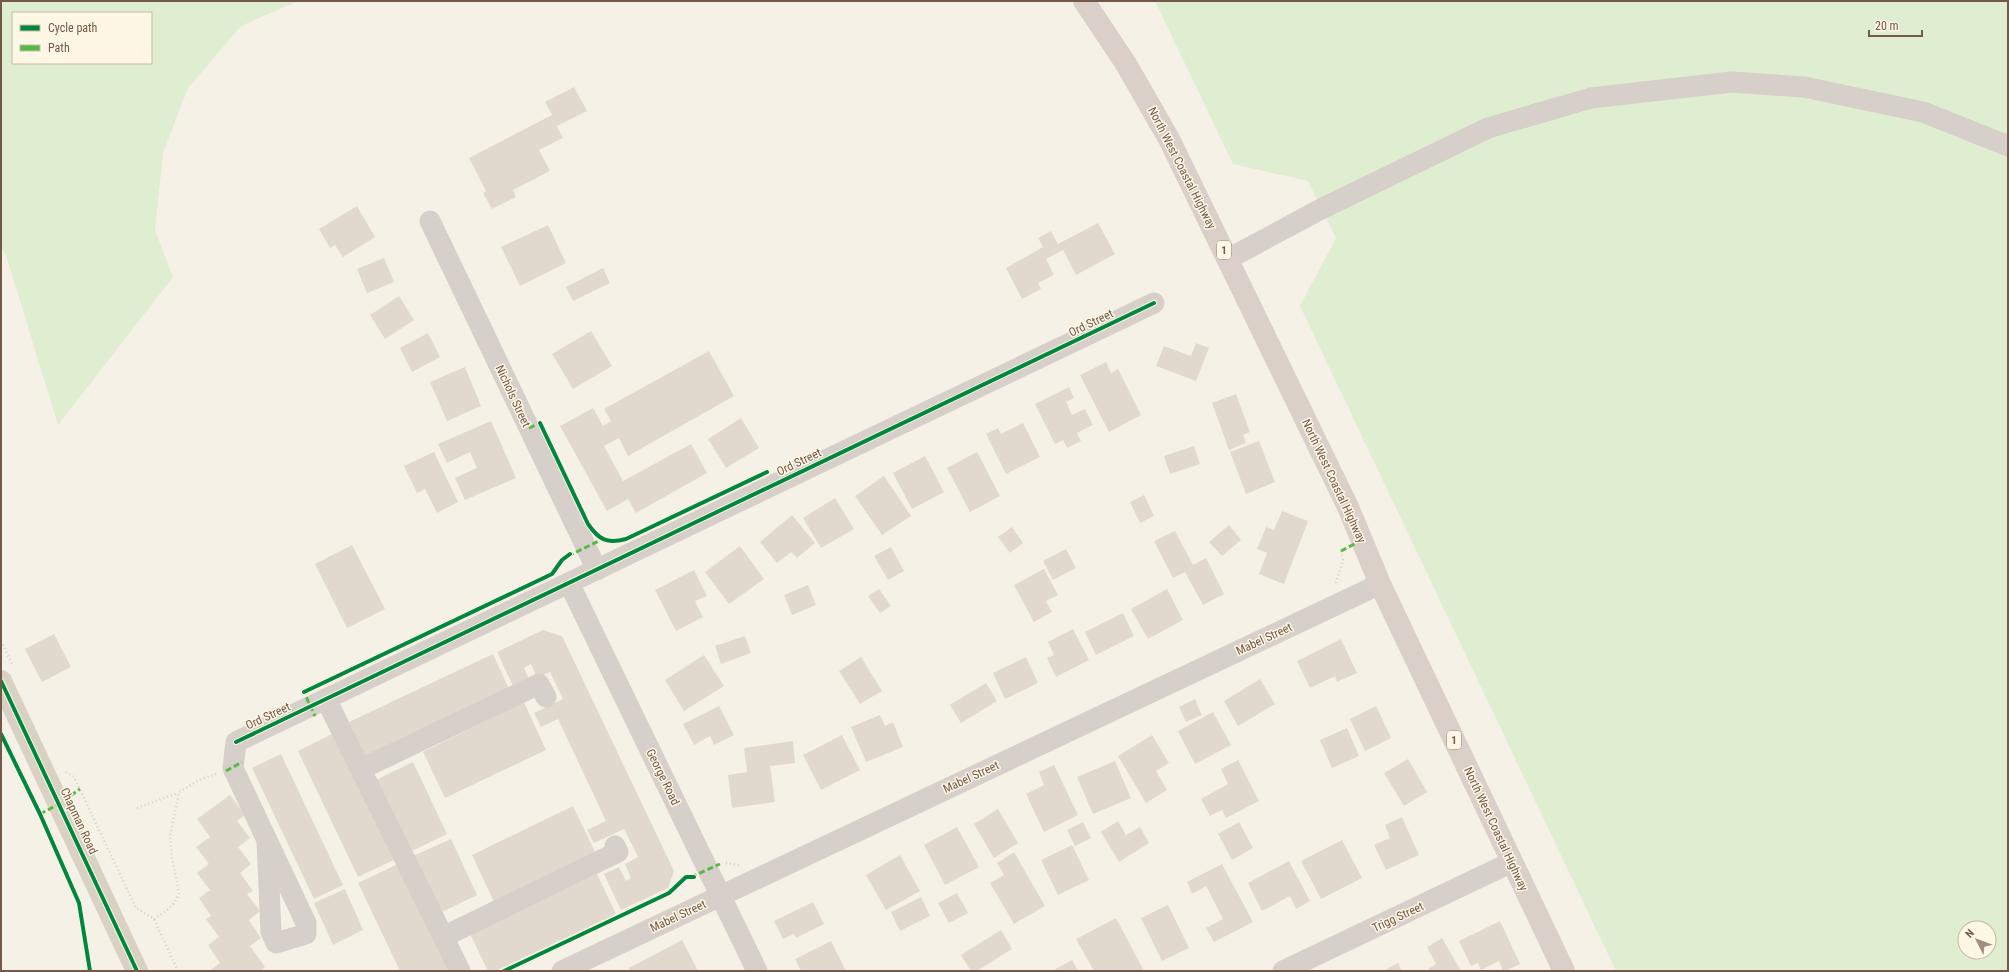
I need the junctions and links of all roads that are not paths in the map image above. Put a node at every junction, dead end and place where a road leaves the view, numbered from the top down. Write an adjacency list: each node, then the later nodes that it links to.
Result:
1 (1084, 1): 4 (highway, North West Coastal Highway / 1)
2 (2008, 146): 4 (street)
3 (430, 221): 6 (street, Nichols Street)
4 (1228, 258): 8 (highway, North West Coastal Highway / 1)
5 (1154, 304): 6 (street, Ord Street)
6 (597, 570): 7 (street, Ord Street)
7 (569, 583): 11 (street, Ord Street); 16 (street, George Road)
8 (1380, 584): 15 (highway, North West Coastal Highway / 1); 16 (street, Mabel Street)
9 (8, 675): 18 (main road, Chapman Road)
10 (546, 697): 12 (street)
11 (326, 699): 12 (street); 13 (street, Ord Street)
12 (361, 769): 17 (street)
13 (267, 841)
14 (615, 846): 17 (street)
15 (1512, 862): 22 (street, Trigg Street); 23 (highway, North West Coastal Highway / 1)
16 (720, 896): 20 (street, Mabel Street); 21 (street, George Road)
17 (443, 937): 19 (street)
18 (138, 971)
19 (460, 971)
20 (562, 971)
21 (757, 971)
22 (1283, 971)
23 (1564, 971)

